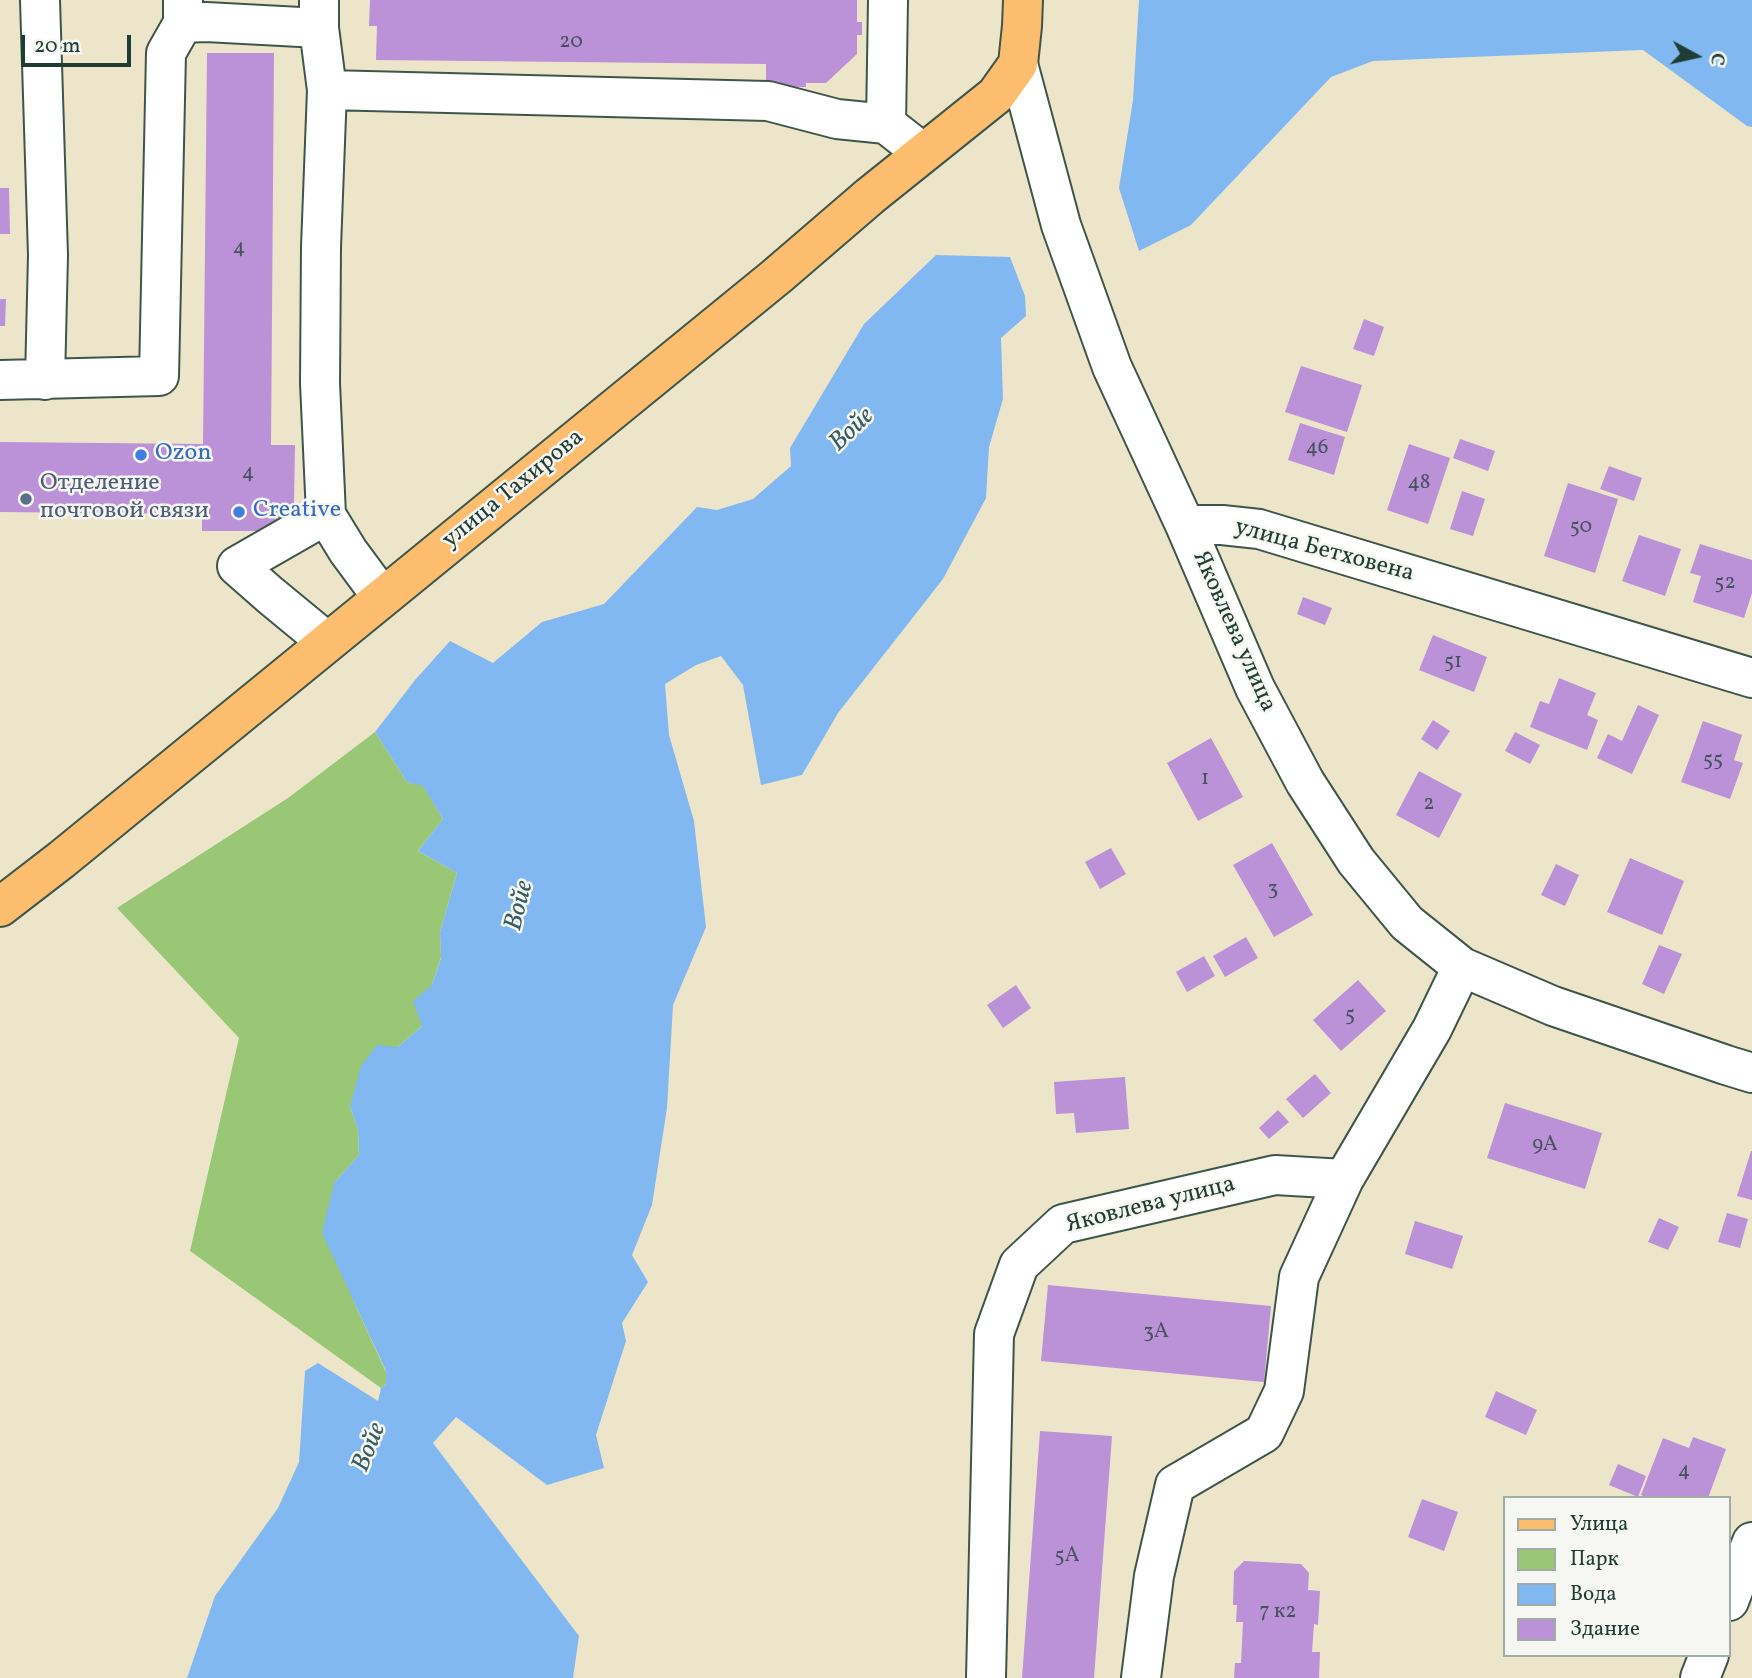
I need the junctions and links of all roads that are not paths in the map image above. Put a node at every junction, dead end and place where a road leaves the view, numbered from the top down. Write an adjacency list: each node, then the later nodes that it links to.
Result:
1 (40, 0): 11 (street)
2 (888, 0): 8 (street)
3 (1023, 0): 6 (main road)
4 (183, 11): 5 (street); 11 (street)
5 (319, 14): 7 (street)
6 (1018, 64): 9 (main road, улица Тахирова); 13 (street)
7 (327, 90): 8 (street); 12 (street)
8 (886, 124): 9 (street)
9 (922, 153): 14 (main road, улица Тахирова)
10 (0, 380): 11 (street)
11 (45, 380)
12 (326, 515): 14 (street); 15 (street)
13 (1185, 525): 16 (street, улица Бетховена); 18 (street, Яковлева улица)
14 (382, 597): 15 (main road, улица Тахирова)
15 (327, 642): 17 (main road, улица Тахирова)
16 (1752, 678)
17 (0, 907)
18 (1462, 967): 19 (street, Яковлева улица); 20 (street)
19 (1752, 1073)
20 (1344, 1179): 24 (street, Яковлева улица); 25 (street)
21 (1752, 1542): 22 (street)
22 (1731, 1596)
23 (1708, 1657): 26 (street)
24 (986, 1678)
25 (1141, 1678)
26 (1700, 1678)

